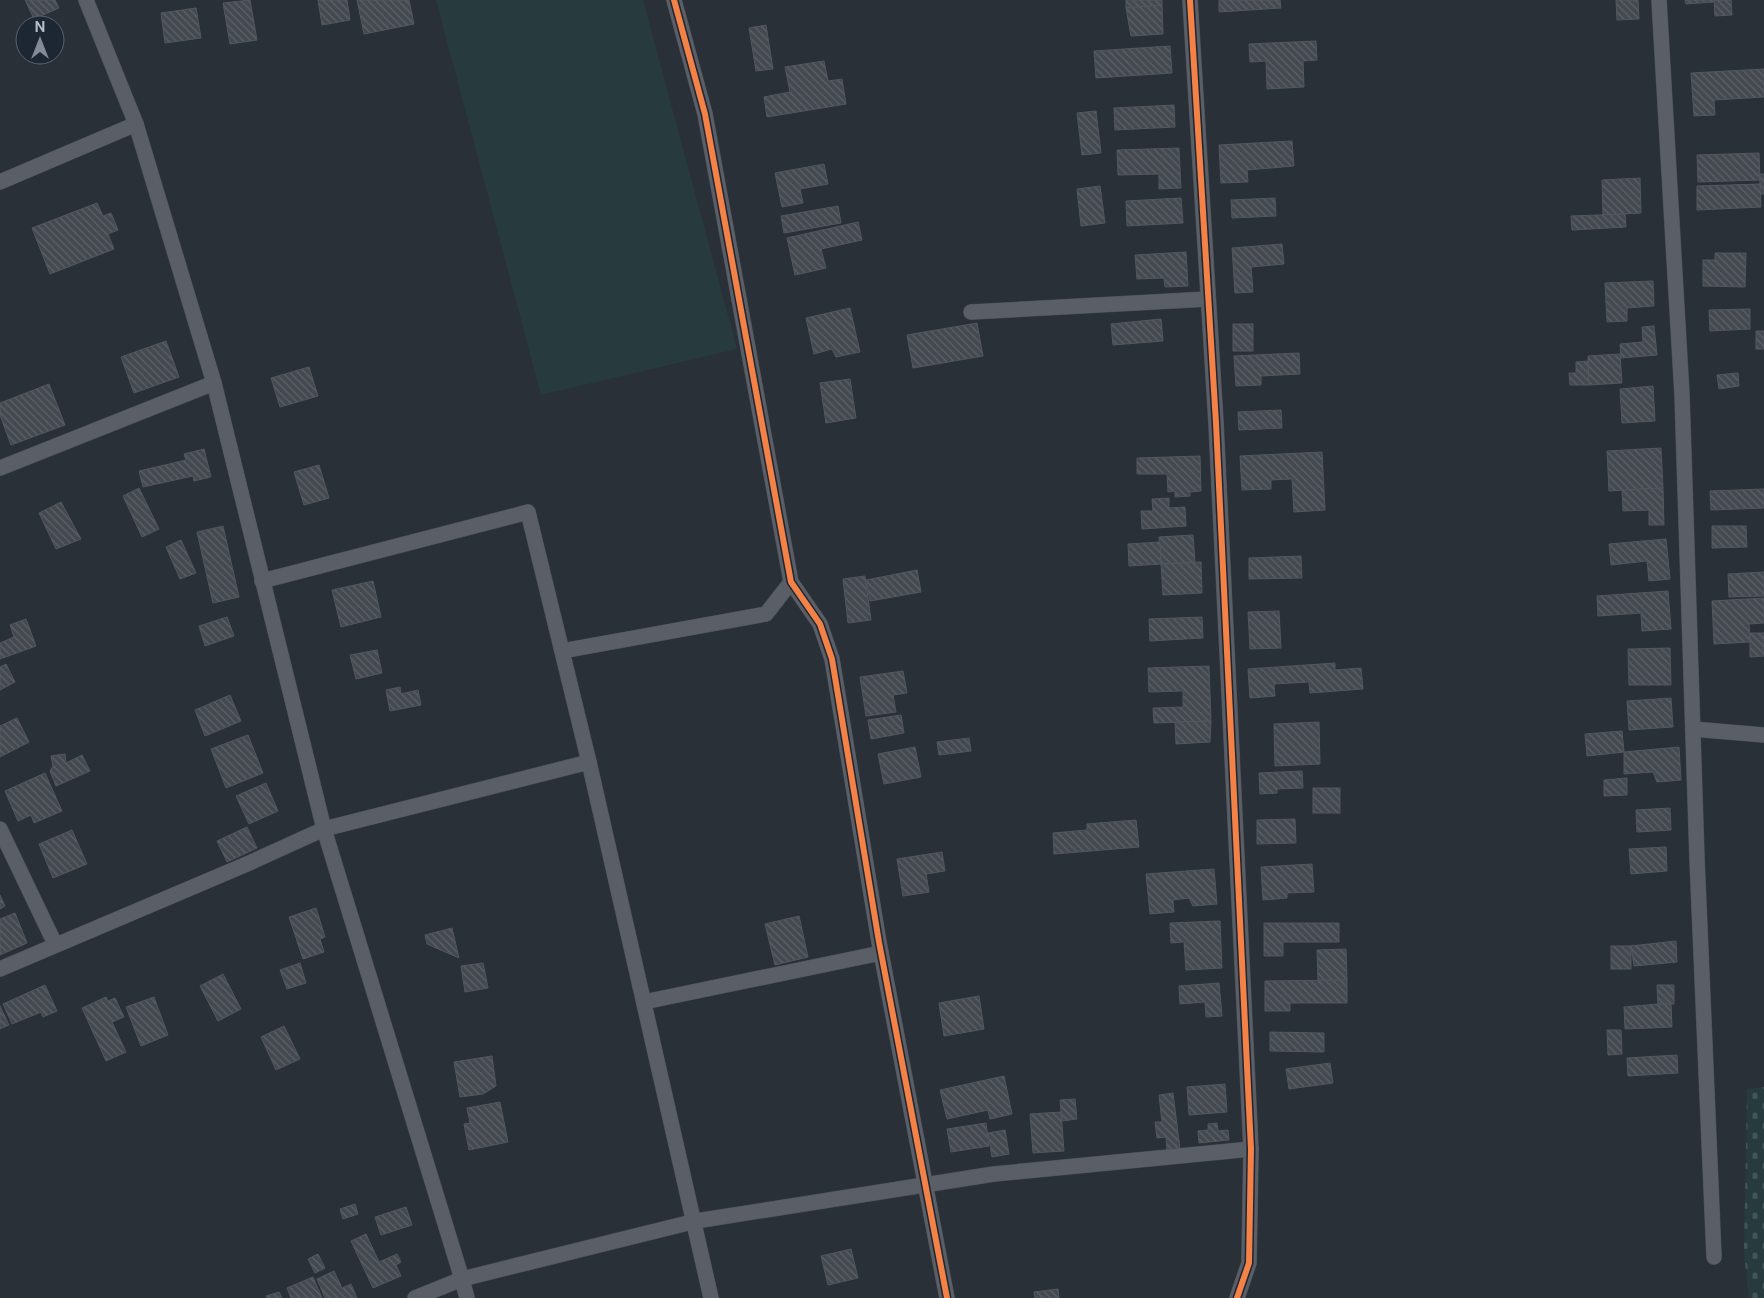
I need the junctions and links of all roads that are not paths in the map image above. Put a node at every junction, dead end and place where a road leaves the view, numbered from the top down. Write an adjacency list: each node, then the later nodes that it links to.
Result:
1 (86, 0): 5 (street)
2 (674, 0): 12 (street)
3 (1190, 0): 7 (street)
4 (1660, 0): 14 (street)
5 (136, 124): 6 (street); 9 (street)
6 (0, 182)
7 (1208, 299): 8 (street); 23 (street)
8 (972, 312)
9 (214, 383): 10 (street); 11 (street)
10 (0, 468)
11 (262, 581): 13 (street); 18 (street)
12 (791, 582): 13 (street); 20 (street)
13 (562, 650): 16 (street)
14 (1693, 729): 15 (street); 26 (street)
15 (1764, 735)
16 (589, 762): 18 (street); 22 (street)
17 (0, 829): 19 (street)
18 (324, 829): 19 (street); 27 (street)
19 (55, 944): 21 (street)
20 (881, 952): 22 (street); 24 (street)
21 (0, 969)
22 (644, 1002): 25 (street)
23 (1251, 1149): 24 (street); 32 (street)
24 (926, 1184): 25 (street); 31 (street)
25 (694, 1221): 27 (street); 30 (street)
26 (1714, 1257)
27 (462, 1279): 28 (street); 29 (street)
28 (415, 1298)
29 (467, 1298)
30 (711, 1298)
31 (947, 1298)
32 (1237, 1298)

